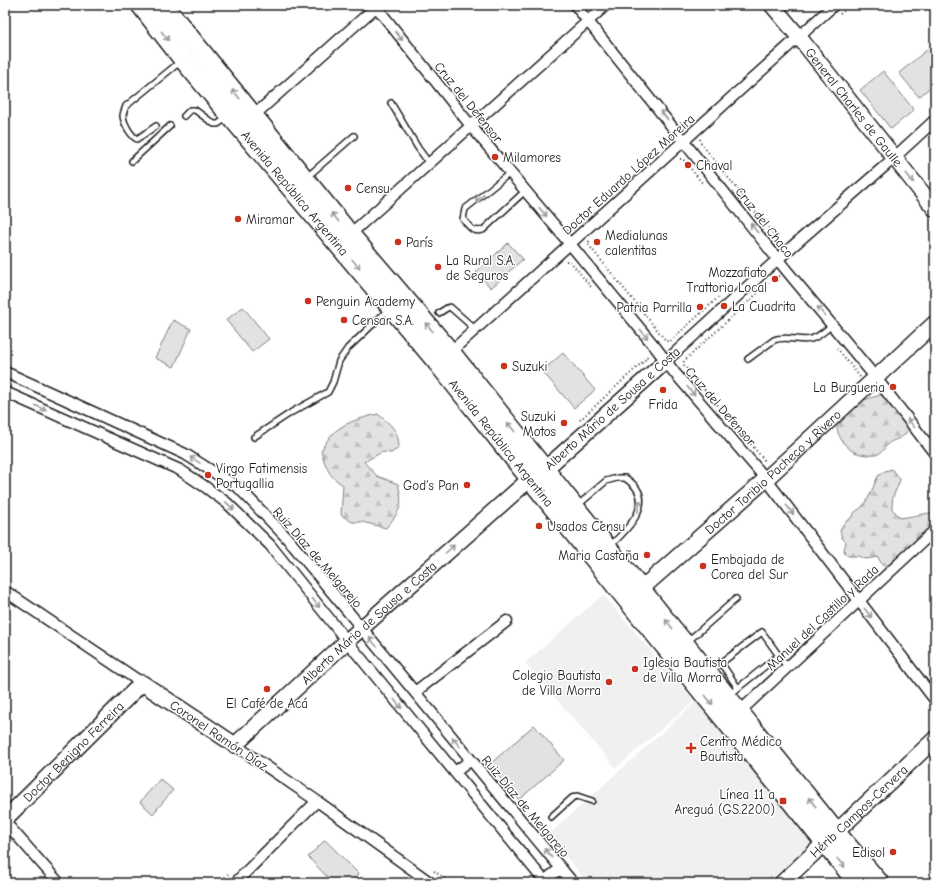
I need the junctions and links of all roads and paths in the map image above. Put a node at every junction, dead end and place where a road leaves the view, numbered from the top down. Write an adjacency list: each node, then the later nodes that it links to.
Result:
1 (141, 5): 12 (highway, Avenida República Argentina, one-way to 12)
2 (162, 5): 17 (highway, Avenida República Argentina, one-way to 2)
3 (575, 5): 10 (street, Cruz del Chaco)
4 (606, 5): 10 (street)
5 (772, 5): 11 (street, General Charles de Gaulle)
6 (834, 5): 11 (street, Doctor Eduardo López Moreira)
7 (851, 5): 9 (path)
8 (376, 6): 17 (street); 20 (street, Cruz del Defensor, one-way to 20)
9 (839, 15)
10 (588, 21): 20 (street); 23 (street, Cruz del Chaco, one-way to 10)
11 (799, 37): 23 (street, Doctor Eduardo López Moreira); 24 (street, General Charles de Gaulle)
12 (183, 60): 17 (highway, Avenida República Argentina); 18 (lane)
13 (391, 103): 26 (lane)
14 (935, 106): 15 (path)
15 (932, 115): 24 (street, Alberto Mário de Sousa e Costa)
16 (184, 116): 17 (lane)
17 (241, 120): 29 (highway, Avenida República Argentina); 34 (highway, Avenida República Argentina)
18 (156, 126)
19 (170, 126): 25 (lane)
20 (471, 126): 26 (street); 28 (street, Cruz del Defensor)
21 (354, 136): 29 (lane)
22 (700, 136): 35 (path)
23 (684, 141): 36 (street, Doctor Eduardo López Moreira); 37 (street, Cruz del Chaco, one-way to 23)
24 (894, 158): 32 (street, General Charles de Gaulle, one-way to 32); 37 (street, Alberto Mário de Sousa e Costa)
25 (132, 161)
26 (429, 163): 34 (street)
27 (674, 164): 30 (path)
28 (510, 173): 31 (street, Cruz del Defensor); 31 (lane, one-way to 31)
29 (305, 179): 34 (highway, Avenida República Argentina, one-way to 29)
30 (708, 189)
31 (525, 191): 36 (street, Cruz del Defensor, one-way to 36)
32 (935, 209)
33 (594, 236): 41 (path)
34 (344, 239): 42 (highway, Avenida República Argentina, one-way to 42); 49 (highway, Avenida República Argentina, one-way to 34)
35 (782, 243)
36 (570, 244): 46 (street, Doctor Eduardo López Moreira); 51 (street, Cruz del Defensor, one-way to 51)
37 (779, 258): 45 (street, Cruz del Chaco, one-way to 37); 51 (street, Alberto Mário de Sousa e Costa)
38 (566, 261): 40 (path)
39 (779, 277): 61 (path)
40 (594, 290)
41 (722, 296)
42 (391, 306): 49 (highway, Avenida República Argentina); 58 (lane)
43 (439, 313): 46 (lane)
44 (935, 323): 53 (street, Doctor Toribio Pacheco y Rivero)
45 (832, 325): 50 (lane); 53 (street, Cruz del Chaco)
46 (475, 329): 49 (street, Doctor Eduardo López Moreira)
47 (643, 348): 56 (path)
48 (836, 348): 54 (path)
49 (444, 357): 62 (highway, Avenida República Argentina)
50 (748, 359)
51 (666, 361): 62 (street, Alberto Mário de Sousa e Costa); 63 (street, Cruz del Defensor, one-way to 63)
52 (5, 372): 57 (street, Ruiz Díaz de Melgarejo)
53 (876, 378): 60 (street, Cruz del Chaco, one-way to 53); 63 (street, Doctor Toribio Pacheco y Rivero)
54 (860, 380)
55 (5, 392): 59 (street, one-way to 59)
56 (579, 420)
57 (136, 432): 59 (street); 65 (street, Ruiz Díaz de Melgarejo, one-way to 57)
58 (254, 437)
59 (130, 447): 66 (street, one-way to 66)
60 (935, 454)
61 (769, 462)
62 (538, 474): 64 (highway, Avenida República Argentina); 70 (highway, Avenida República Argentina); 74 (street, Alberto Mário de Sousa e Costa, one-way to 62)
63 (766, 479): 70 (street, Doctor Toribio Pacheco y Rivero); 72 (street, Cruz del Defensor, one-way to 72)
64 (576, 508): 68 (highway, Avenida República Argentina); 68 (lane, one-way to 64)
65 (259, 509): 66 (street); 74 (street, Ruiz Díaz de Melgarejo)
66 (246, 521): 75 (street, one-way to 75)
67 (935, 530): 72 (street, Manuel del Castillo y Rada)
68 (608, 548): 70 (highway, Avenida República Argentina)
69 (5, 591): 80 (street, Coronel Ramón Díaz)
70 (635, 596): 76 (highway, Avenida República Argentina, one-way to 70); 83 (highway, Avenida República Argentina, one-way to 83)
71 (736, 599): 76 (lane)
72 (859, 601): 79 (street, Manuel del Castillo y Rada); 82 (street, Cruz del Defensor, one-way to 82)
73 (507, 621): 81 (street)
74 (362, 628): 75 (street, Alberto Mário de Sousa e Costa); 81 (street, Ruiz Díaz de Melgarejo, one-way to 74)
75 (347, 641): 85 (street, Alberto Mário de Sousa e Costa); 87 (street, one-way to 87)
76 (685, 644): 78 (highway, Avenida República Argentina)
77 (779, 655): 78 (lane); 79 (lane); 83 (lane)
78 (714, 667): 83 (highway, Avenida República Argentina)
79 (787, 667): 83 (street, Manuel del Castillo y Rada)
80 (142, 683): 85 (street, Coronel Ramón Díaz); 91 (street, Doctor Benigno Ferreira)
81 (415, 692): 86 (street, Ruiz Díaz de Melgarejo, one-way to 81)
82 (935, 700)
83 (733, 705): 92 (highway, Avenida República Argentina)
84 (935, 739): 92 (street, Hérib Campos-Cervera)
85 (235, 745): 88 (street, Coronel Ramón Díaz)
86 (471, 760): 87 (street); 93 (street, Ruiz Díaz de Melgarejo, one-way to 86)
87 (455, 772): 94 (street)
88 (317, 801): 96 (street); 97 (street, Coronel Ramón Díaz)
89 (592, 801): 90 (lane)
90 (551, 818)
91 (5, 820): 95 (street)
92 (830, 838): 99 (street, Hérib Campos-Cervera); 100 (highway, Avenida República Argentina, one-way to 100); 101 (highway, Avenida República Argentina)
93 (560, 868): 94 (street); 98 (street, Ruiz Díaz de Melgarejo)
94 (545, 882)
95 (59, 883)
96 (235, 883)
97 (431, 883)
98 (573, 883)
99 (782, 883)
100 (858, 883)
101 (879, 883)

